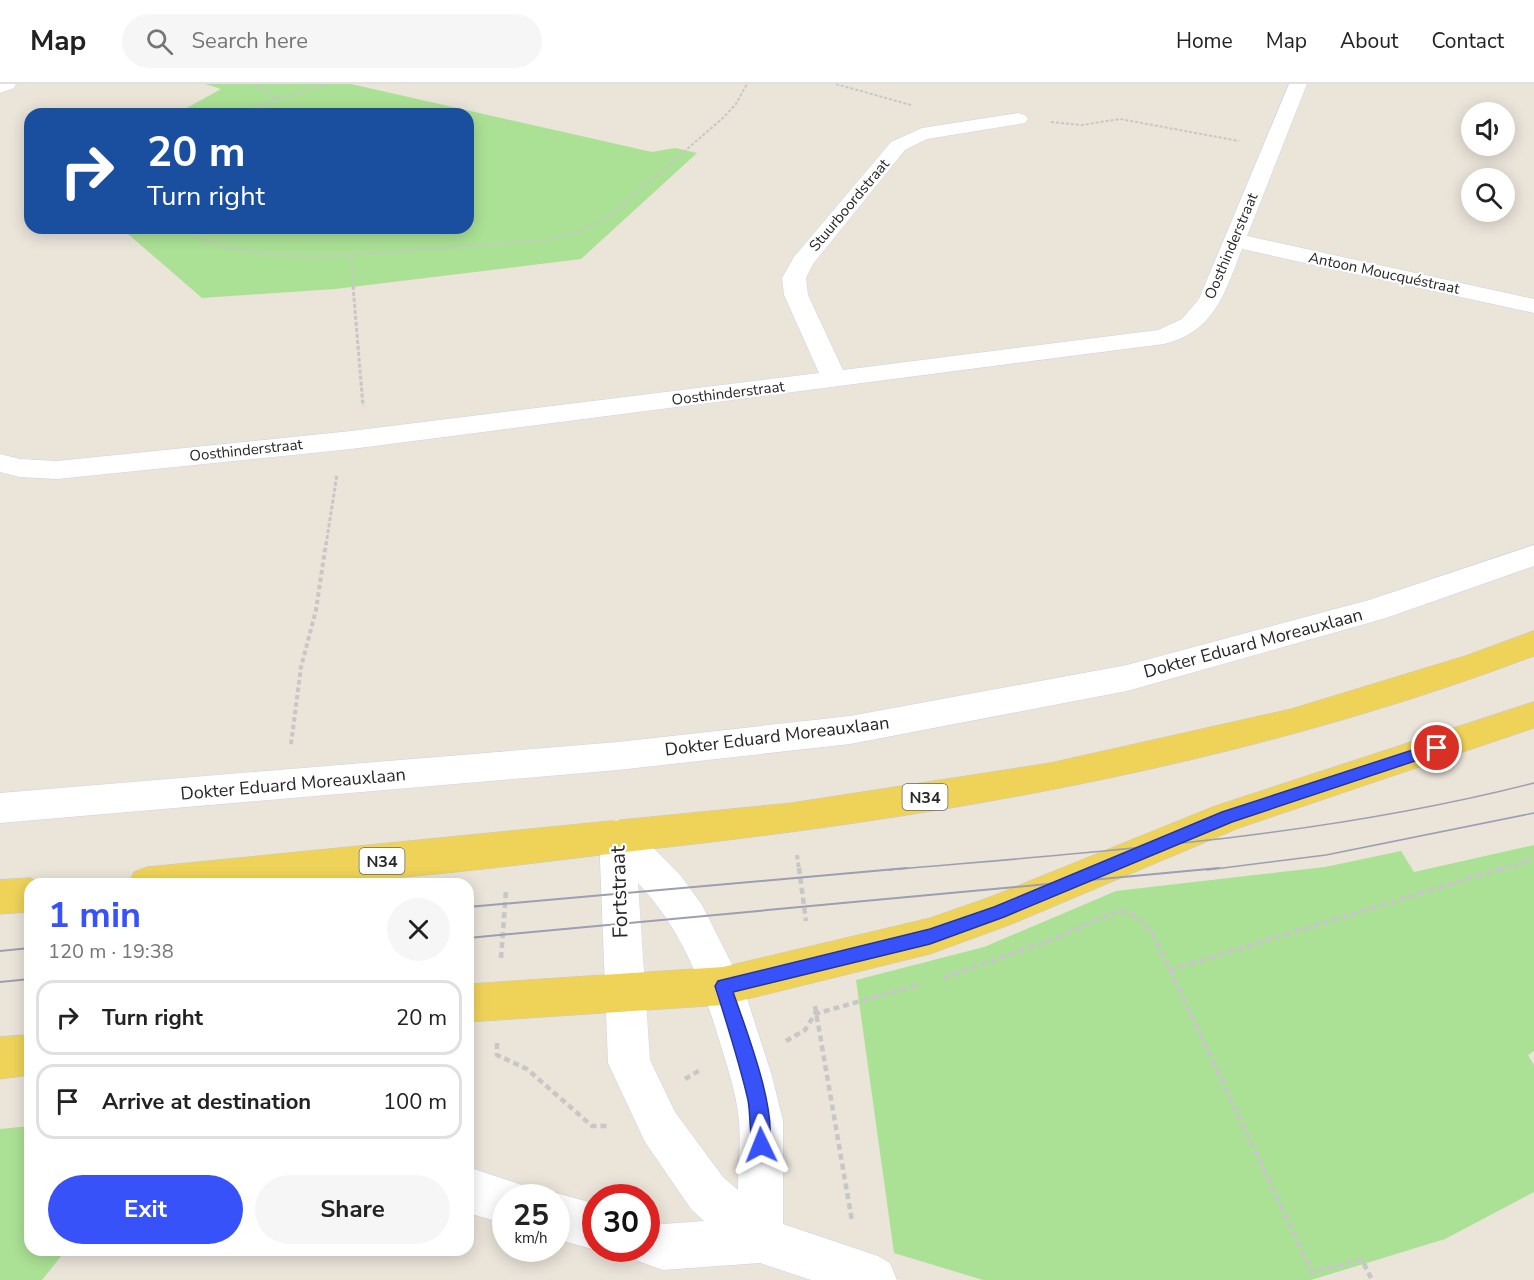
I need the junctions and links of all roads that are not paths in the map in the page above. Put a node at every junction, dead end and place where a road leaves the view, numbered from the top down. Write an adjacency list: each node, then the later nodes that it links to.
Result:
1 (7, 84): 3 (street)
2 (1298, 84): 5 (street, Oosthinderstraat)
3 (0, 87)
4 (1018, 119): 7 (street, Stuurboordstraat)
5 (1234, 240): 6 (street, Antoon Moucquéstraat); 7 (street, Oosthinderstraat)
6 (1534, 306)
7 (835, 380): 8 (street, Oosthinderstraat)
8 (0, 463)
9 (1534, 555): 12 (street, Dokter Eduard Moreauxlaan)
10 (1534, 643): 13 (main road, N34)
11 (1534, 715): 17 (main road)
12 (0, 808)
13 (617, 835): 14 (main road, N34); 17 (street, Fortstraat); 18 (street, Fortstraat)
14 (209, 878)
15 (24, 895): 16 (main road)
16 (0, 897)
17 (723, 986): 18 (main road); 24 (street, Fortstraat)
18 (624, 994): 19 (main road); 24 (street, Fortstraat)
19 (482, 1001)
20 (24, 1055): 21 (main road)
21 (0, 1058)
22 (474, 1192): 23 (street)
23 (492, 1197)
24 (760, 1240): 25 (street, Fortstraat); 26 (street, Fortstraat)
25 (660, 1246)
26 (867, 1277)

